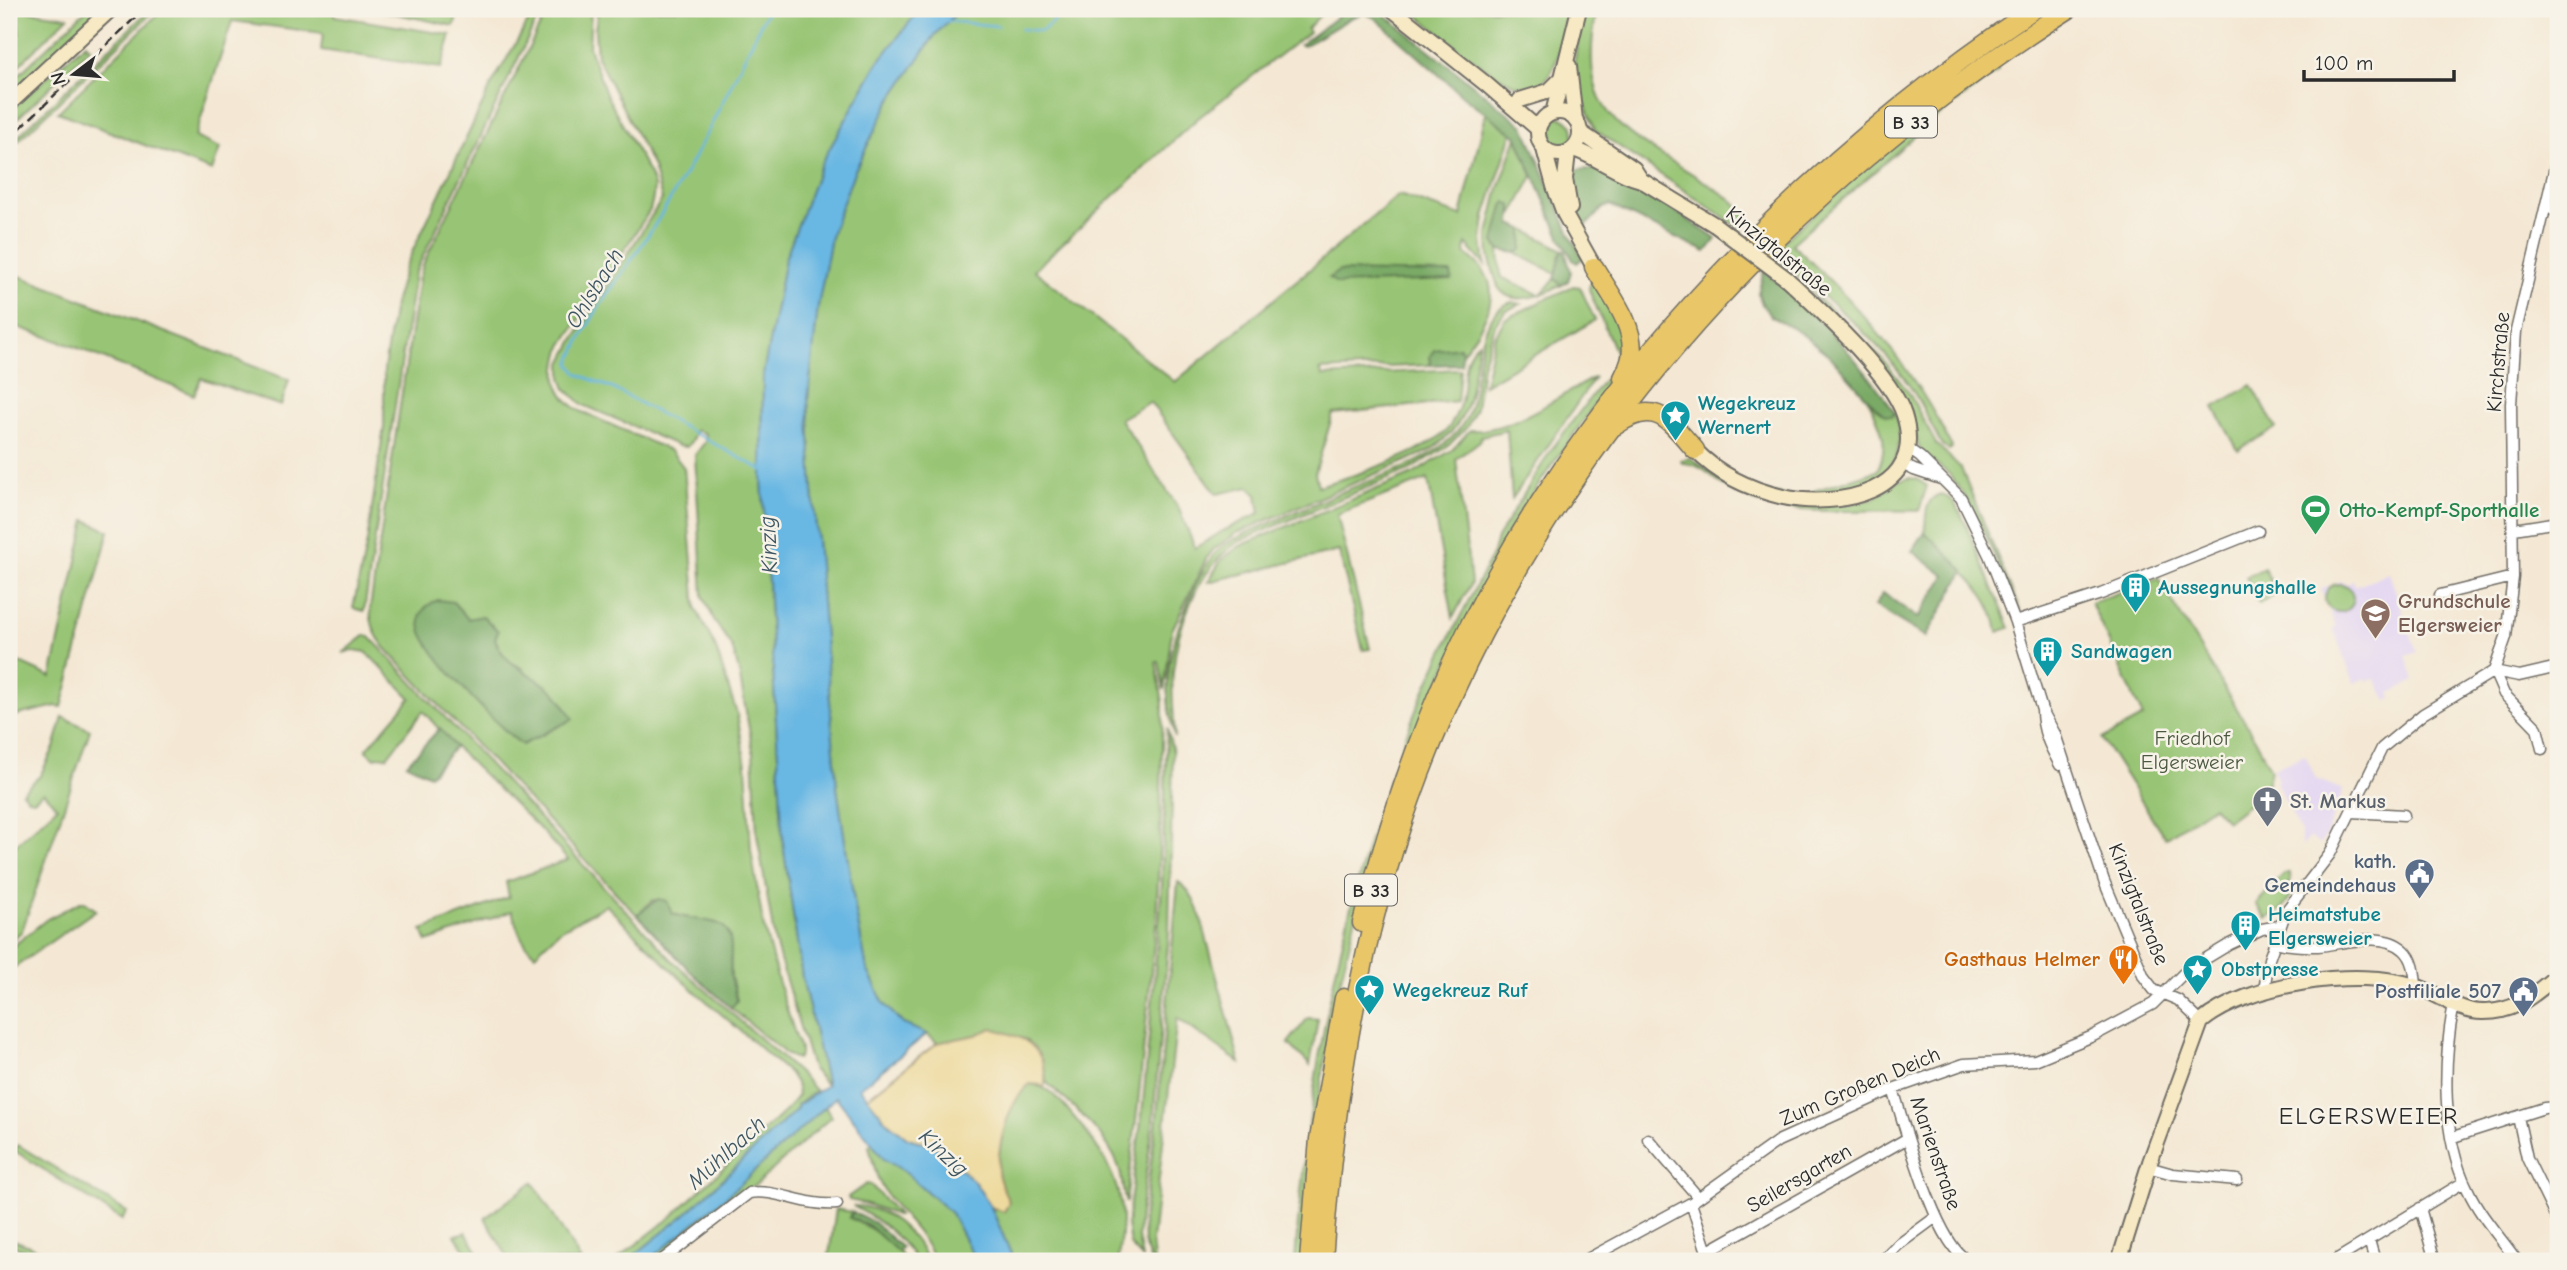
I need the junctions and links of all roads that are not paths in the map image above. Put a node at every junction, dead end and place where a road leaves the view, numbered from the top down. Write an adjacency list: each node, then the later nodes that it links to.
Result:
1 (111, 9): 10 (street)
2 (1392, 9): 8 (street)
3 (1579, 9): 6 (street)
4 (2034, 9): 23 (highway, B 33)
5 (2069, 9): 24 (highway, B 33)
6 (1569, 54): 7 (street); 12 (street)
7 (1562, 78): 9 (street); 11 (street)
8 (1486, 84): 9 (street); 13 (street)
9 (1520, 100): 11 (street)
10 (9, 104)
11 (1551, 114): 12 (street); 13 (street)
12 (1577, 126): 15 (street); 19 (street, Kinzigtalstraße)
13 (1538, 130): 14 (street)
14 (1544, 149): 15 (street); 22 (street)
15 (1571, 151): 17 (street, Kinzigtalstraße); 18 (street)
16 (2558, 154): 20 (street, Kirchstraße)
17 (1594, 159): 18 (street); 19 (street, Kinzigtalstraße)
18 (1565, 179): 22 (street)
19 (1641, 180): 25 (street, Kinzigtalstraße, bridge)
20 (2546, 204): 21 (street); 30 (street, Kirchstraße)
21 (2558, 214)
22 (1594, 267): 23 (highway, B 33)
23 (1618, 391): 65 (highway, B 33)
24 (1606, 432): 26 (highway); 66 (highway, B 33)
25 (1907, 448): 27 (street, Kinzigtalstraße); 28 (street, Kinzigtalstraße)
26 (1695, 450): 27 (street)
27 (1902, 464): 28 (street, Kinzigtalstraße)
28 (1942, 480): 34 (street, Kinzigtalstraße)
29 (2558, 522): 30 (street)
30 (2514, 530): 32 (street, Kirchstraße)
31 (2258, 531): 34 (street)
32 (2513, 578): 33 (street); 36 (street, Kirchstraße)
33 (2440, 595)
34 (2015, 622): 45 (street, Kinzigtalstraße)
35 (2558, 667): 36 (street)
36 (2494, 671): 37 (street); 38 (street)
37 (2542, 749)
38 (2352, 812): 39 (street); 40 (street)
39 (2404, 815)
40 (2279, 926): 41 (street); 45 (street)
41 (2274, 942): 43 (street); 44 (street)
42 (2558, 975): 46 (street)
43 (2416, 986): 44 (street); 46 (street)
44 (2267, 992): 47 (street)
45 (2163, 995): 47 (street, Kinzigtalstraße); 48 (street, Zum Großen Deich)
46 (2454, 1004): 51 (street)
47 (2201, 1021): 54 (street)
48 (1894, 1089): 52 (street, Marienstraße); 57 (street, Zum Großen Deich)
49 (2558, 1107): 50 (street)
50 (2518, 1117): 51 (street); 61 (street)
51 (2453, 1137): 56 (street)
52 (1908, 1138): 60 (street, Marienstraße); 63 (street, Seilersgarten)
53 (1648, 1139): 57 (street)
54 (2148, 1167): 55 (street); 70 (street)
55 (2237, 1180)
56 (2464, 1182): 59 (street); 74 (street)
57 (1695, 1200): 63 (street); 67 (street, Zum Großen Deich)
58 (837, 1204): 64 (street)
59 (2420, 1208): 62 (street); 73 (street)
60 (1936, 1217): 68 (street); 69 (street, Marienstraße)
61 (2558, 1222)
62 (2369, 1240): 71 (street); 72 (street)
63 (1709, 1256)
64 (661, 1261)
65 (1309, 1261)
66 (1323, 1261)
67 (1584, 1261)
68 (1882, 1261)
69 (1968, 1261)
70 (2119, 1261)
71 (2334, 1261)
72 (2375, 1261)
73 (2435, 1261)
74 (2517, 1261)

